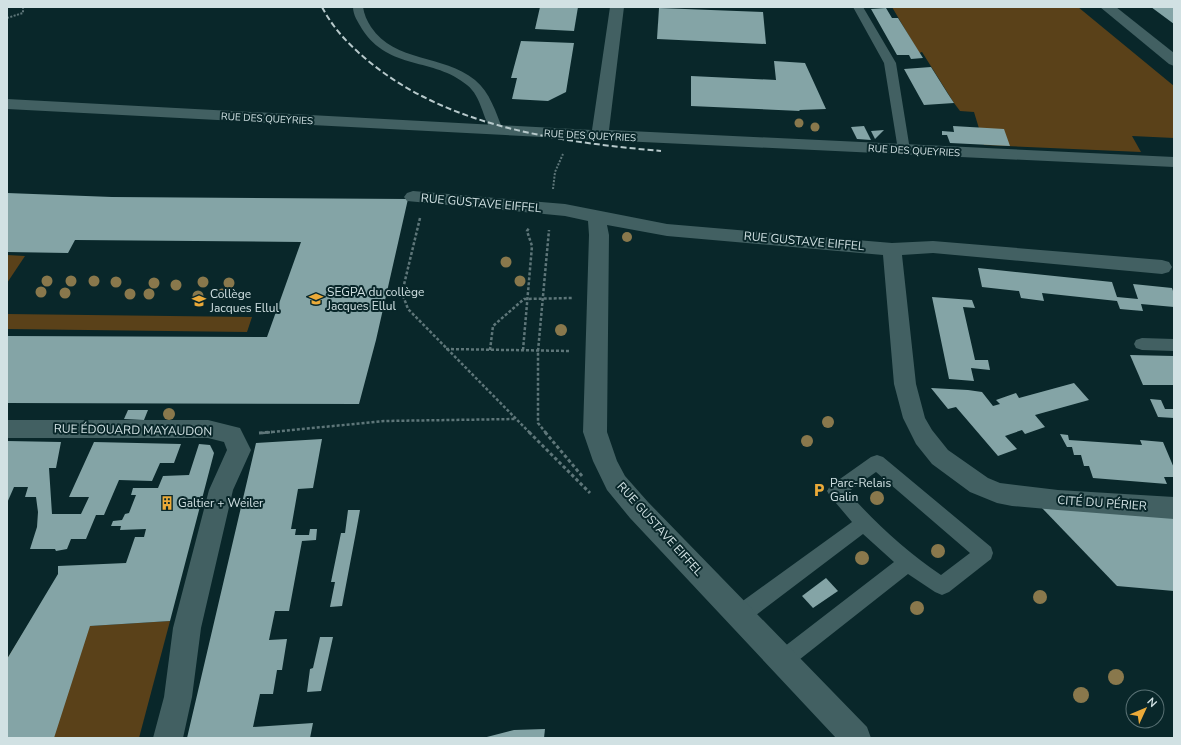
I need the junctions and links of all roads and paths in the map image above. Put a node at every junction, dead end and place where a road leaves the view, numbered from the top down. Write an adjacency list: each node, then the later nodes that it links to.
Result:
1 (23, 7): 6 (path)
2 (358, 7): 9 (lane)
3 (617, 7): 11 (street)
4 (858, 7): 12 (lane)
5 (1107, 7): 7 (street)
6 (7, 18)
7 (1174, 61)
8 (7, 104): 9 (street, RUE DES QUEYRIES)
9 (497, 130): 10 (street, RUE DES QUEYRIES)
10 (571, 134): 11 (street, RUE DES QUEYRIES); 15 (path)
11 (600, 136): 12 (street, RUE DES QUEYRIES)
12 (904, 150): 13 (street, RUE DES QUEYRIES)
13 (1174, 162)
14 (419, 198): 15 (street, RUE GUSTAVE EIFFEL); 25 (path)
15 (550, 209): 16 (street, RUE GUSTAVE EIFFEL); 20 (path)
16 (597, 217): 18 (street, RUE GUSTAVE EIFFEL); 21 (street, RUE GUSTAVE EIFFEL)
17 (530, 225): 22 (path)
18 (892, 249): 19 (street, RUE GUSTAVE EIFFEL); 35 (street, CITÉ DU PÉRIER)
19 (1162, 267)
20 (543, 298): 21 (path); 22 (path); 28 (path)
21 (598, 298): 29 (street, RUE GUSTAVE EIFFEL)
22 (528, 299): 26 (path); 27 (path)
23 (1142, 344): 24 (lane)
24 (1174, 345)
25 (445, 348): 26 (path); 30 (path)
26 (490, 350): 27 (path)
27 (524, 350): 28 (path)
28 (538, 351): 29 (path); 33 (path)
29 (598, 352): 40 (street, RUE GUSTAVE EIFFEL)
30 (516, 419): 32 (path); 34 (path)
31 (7, 429): 32 (street, RUE ÉDOUARD MAYAUDON)
32 (232, 435): 42 (street)
33 (583, 478)
34 (591, 494)
35 (1174, 508)
36 (864, 523): 37 (lane); 38 (lane); 38 (lane)
37 (837, 543): 39 (path); 40 (lane)
38 (908, 563): 39 (lane)
39 (880, 584): 41 (lane)
40 (740, 615): 41 (street, RUE GUSTAVE EIFFEL)
41 (783, 660): 43 (street, RUE GUSTAVE EIFFEL)
42 (168, 738)
43 (856, 738)

